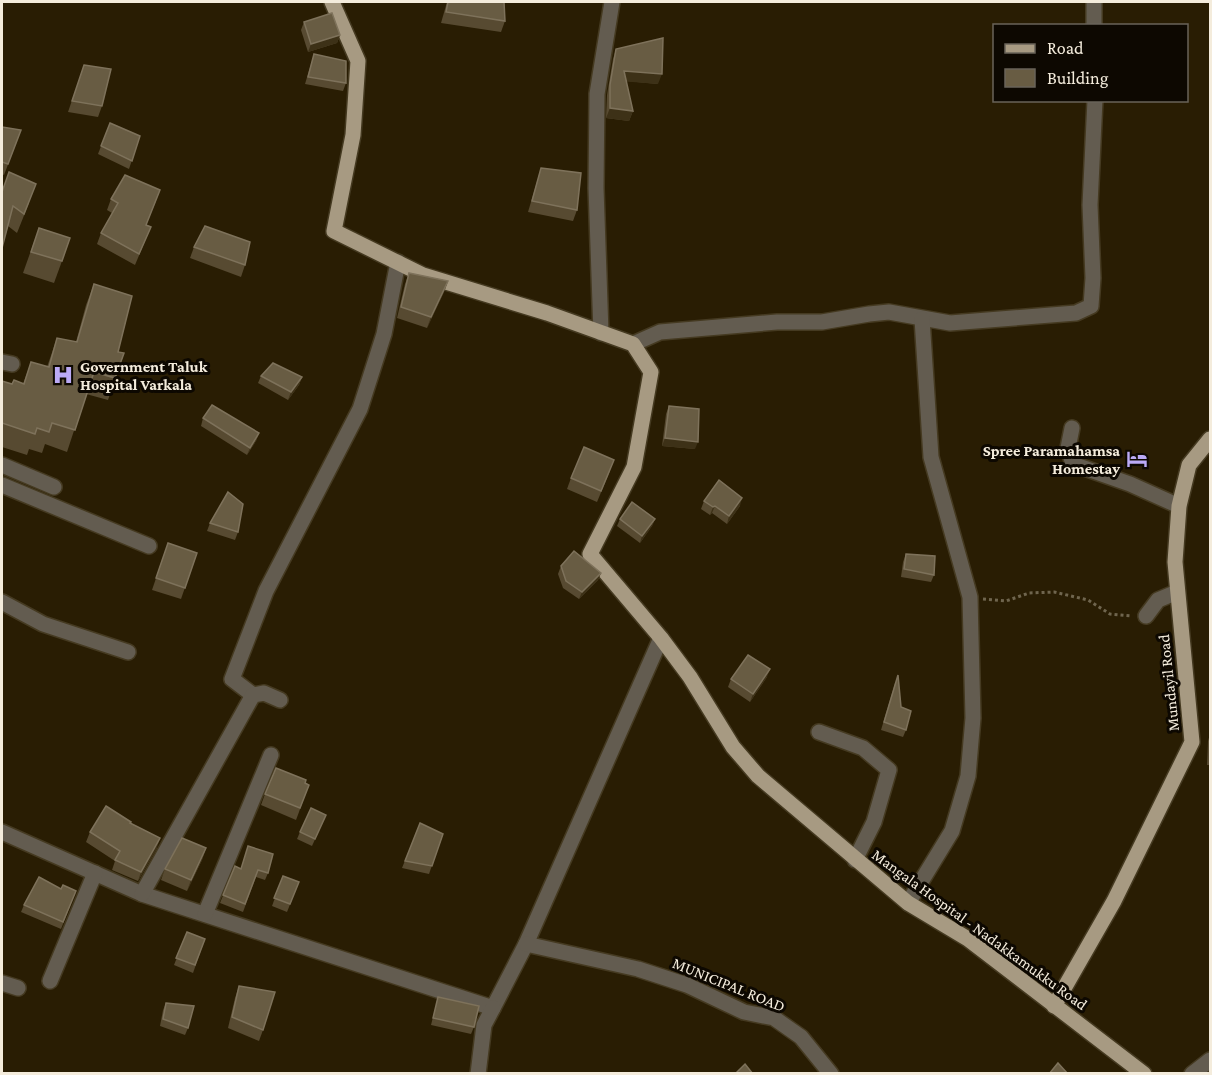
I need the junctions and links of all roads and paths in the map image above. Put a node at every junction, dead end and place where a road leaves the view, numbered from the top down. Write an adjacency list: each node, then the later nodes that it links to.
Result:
1 (332, 2): 6 (main road)
2 (612, 2): 8 (street)
3 (1094, 2): 4 (street)
4 (1094, 24)
5 (1095, 102): 7 (street)
6 (398, 262): 8 (main road); 23 (street)
7 (922, 319): 9 (street); 18 (street)
8 (601, 333): 9 (main road)
9 (633, 344): 21 (main road, Mangala Hospital - Nadakkamukku Road)
10 (1072, 428): 15 (street)
11 (1210, 439): 15 (main road, Mundayil Road)
12 (2, 465): 14 (street)
13 (2, 485): 16 (street)
14 (54, 487)
15 (1179, 506): 17 (main road, Mundayil Road)
16 (149, 546)
17 (1178, 592): 20 (street); 37 (main road, Mundayil Road)
18 (970, 597): 20 (path); 31 (street)
19 (2, 602): 22 (street)
20 (1146, 616)
21 (661, 639): 28 (main road, Mangala Hospital - Nadakkamukku Road); 33 (street)
22 (128, 652)
23 (253, 695): 24 (street); 30 (street)
24 (280, 700)
25 (819, 732): 28 (street)
26 (271, 755): 32 (street)
27 (2, 832): 29 (street)
28 (855, 860): 31 (main road, Mangala Hospital - Nadakkamukku Road)
29 (94, 873): 30 (street); 34 (street)
30 (142, 894): 32 (street)
31 (908, 903): 37 (main road, Mangala Hospital - Nadakkamukku Road)
32 (205, 914): 38 (street)
33 (526, 944): 38 (street); 40 (street, MUNICIPAL ROAD)
34 (50, 981)
35 (2, 983): 36 (street)
36 (18, 988)
37 (1054, 1006): 41 (main road, Mangala Hospital - Nadakkamukku Road)
38 (493, 1008): 42 (street)
39 (1210, 1060): 43 (street)
40 (827, 1072)
41 (1137, 1072)
42 (478, 1074)
43 (1192, 1074)

